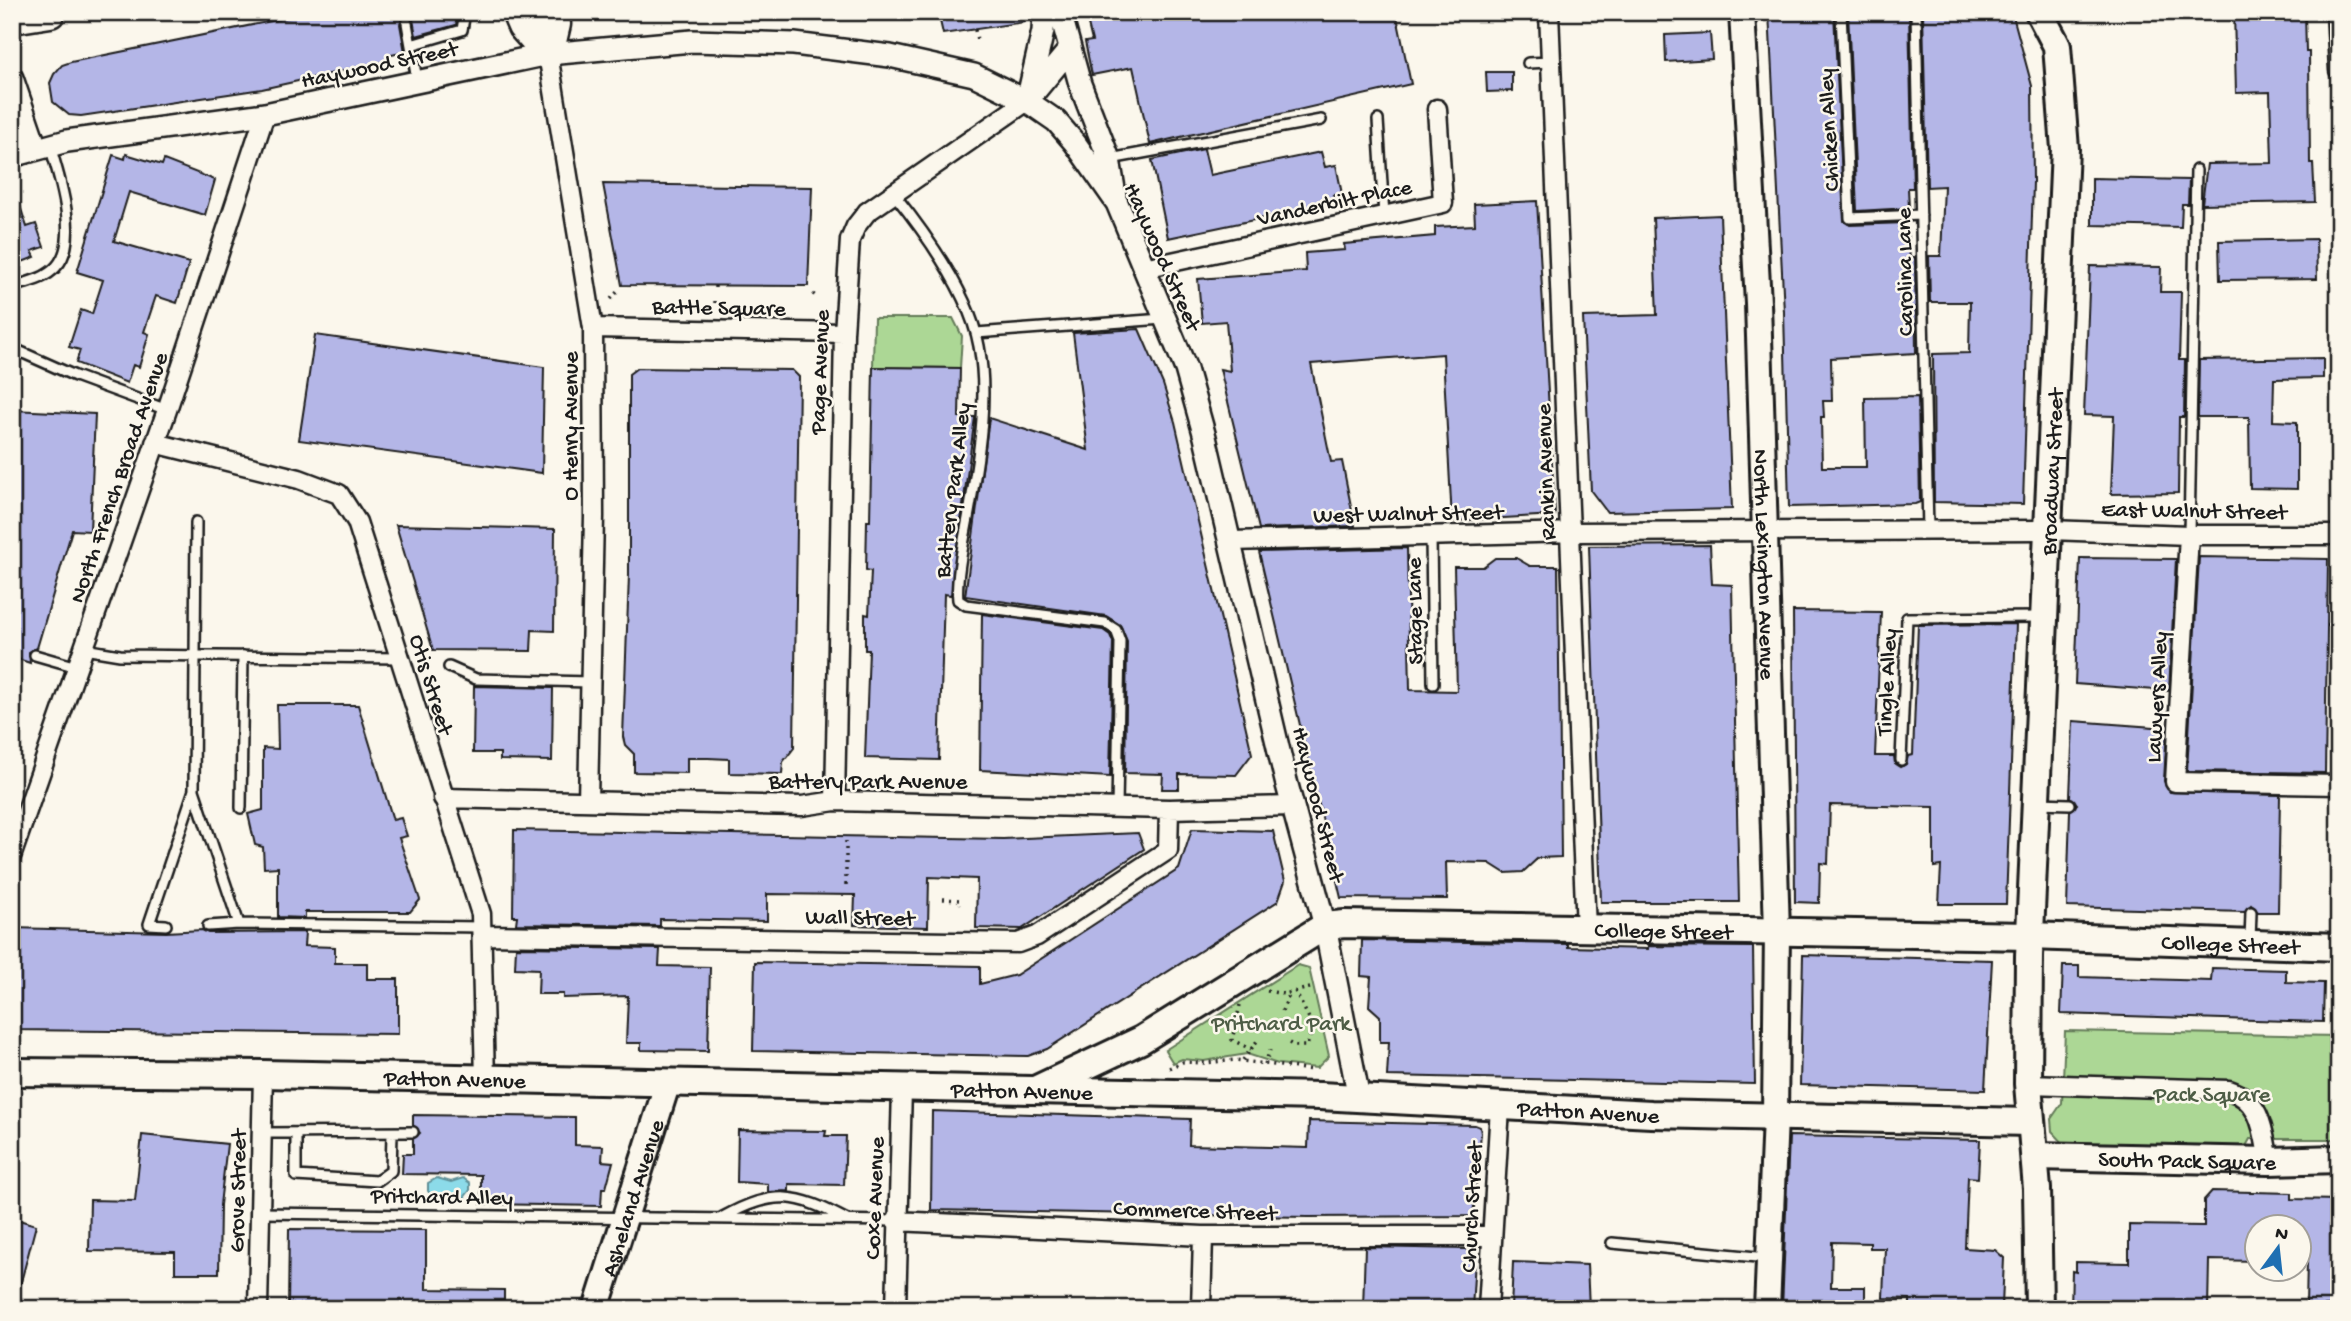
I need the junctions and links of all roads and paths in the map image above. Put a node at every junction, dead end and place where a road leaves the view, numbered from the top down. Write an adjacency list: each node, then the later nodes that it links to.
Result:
1 (50, 12): 13 (highway)
2 (465, 12): 17 (lane)
3 (517, 12): 19 (highway)
4 (553, 12): 19 (highway)
5 (1044, 12): 25 (street)
6 (1060, 12): 18 (street)
7 (1549, 12): 20 (street, Rankin Avenue)
8 (1742, 12): 55 (main road, North Lexington Avenue)
9 (1841, 12): 37 (lane, Chicken Alley)
10 (1916, 12): 37 (lane, Carolina Lane)
11 (2039, 12): 53 (main road, Broadway Street)
12 (2336, 12): 22 (street)
13 (12, 18)
14 (407, 23): 17 (lane)
15 (975, 30): 16 (path)
16 (977, 40)
17 (411, 44): 24 (lane)
18 (1070, 49): 25 (street, Page Avenue); 32 (street)
19 (548, 54): 24 (street, Haywood Street); 25 (street, Haywood Street); 45 (street, O Henry Avenue)
20 (1551, 62): 21 (lane); 54 (street, Rankin Avenue)
21 (1528, 63)
22 (2339, 70)
23 (12, 78): 30 (street)
24 (417, 82): 27 (street, Haywood Street)
25 (1027, 101): 34 (street, Page Avenue); 35 (street, Haywood Street)
26 (1437, 109): 36 (street, Vanderbilt Place)
27 (265, 114): 30 (street, Haywood Street); 49 (street, North French Broad Avenue)
28 (1321, 120): 32 (lane)
29 (1378, 120): 36 (lane)
30 (43, 146): 31 (street, Haywood Street); 39 (lane)
31 (12, 156)
32 (1108, 159): 35 (street)
33 (2196, 170): 56 (lane)
34 (894, 194): 46 (street, Page Avenue); 47 (lane, Battery Park Alley)
35 (1117, 204): 38 (street, Haywood Street)
36 (1384, 215): 38 (street, Vanderbilt Place)
37 (1921, 215): 52 (lane, Carolina Lane)
38 (1144, 268): 44 (street, Haywood Street)
39 (12, 287)
40 (620, 290): 43 (path)
41 (813, 293): 42 (path)
42 (818, 298)
43 (611, 299)
44 (1163, 319): 47 (lane); 59 (street, Haywood Street)
45 (593, 328): 46 (street, Battle Square); 68 (street, O Henry Avenue)
46 (844, 332): 75 (street, Page Avenue)
47 (976, 333): 80 (lane, Battery Park Alley)
48 (12, 348): 49 (lane)
49 (167, 410): 50 (street, North French Broad Avenue)
50 (155, 443): 61 (street, North French Broad Avenue); 65 (street, Otis Street)
51 (197, 522): 63 (lane)
52 (1928, 530): 53 (street, West Walnut Street); 55 (street, West Walnut Street)
53 (2049, 530): 56 (street, East Walnut Street); 60 (main road, Broadway Street)
54 (1572, 532): 55 (street, West Walnut Street); 58 (street, West Walnut Street); 92 (street, Rankin Avenue)
55 (1764, 532): 94 (main road, North Lexington Avenue)
56 (2189, 535): 57 (street, East Walnut Street); 71 (street, Lawyers Alley)
57 (2339, 535)
58 (1431, 537): 59 (street, West Walnut Street); 69 (lane, Stage Lane)
59 (1231, 541): 78 (street, Haywood Street)
60 (2045, 617): 70 (lane, Tingle Alley); 76 (main road, Broadway Street)
61 (84, 649): 63 (lane); 66 (street, North French Broad Avenue)
62 (35, 654): 66 (lane)
63 (194, 656): 64 (lane); 72 (lane)
64 (243, 656): 65 (lane); 79 (lane)
65 (400, 658): 73 (street, Otis Street)
66 (77, 667): 83 (street, North French Broad Avenue)
67 (449, 667): 68 (lane)
68 (590, 682): 74 (street, O Henry Avenue)
69 (1433, 684)
70 (1901, 760)
71 (2339, 785)
72 (194, 790): 88 (lane); 89 (lane)
73 (443, 798): 74 (street, Battery Park Avenue); 93 (street, Otis Street)
74 (588, 801): 75 (street, Battery Park Avenue)
75 (835, 801): 80 (street, Battery Park Avenue)
76 (2036, 803): 77 (lane); 95 (main road, Broadway Street)
77 (2070, 804)
78 (1293, 806): 81 (street, Battery Park Avenue); 91 (street, Haywood Street)
79 (242, 808)
80 (1117, 808): 81 (street, Battery Park Avenue)
81 (1169, 809): 93 (street, Wall Street)
82 (846, 842): 84 (path)
83 (12, 854)
84 (846, 886)
85 (943, 899): 86 (path)
86 (959, 904)
87 (2250, 912): 96 (lane)
88 (239, 924): 90 (lane); 93 (lane)
89 (166, 925)
90 (208, 926)
91 (1325, 926): 92 (main road, College Street); 120 (main road); 121 (street, Haywood Street)
92 (1586, 930): 94 (main road, College Street)
93 (483, 931): 116 (street, Otis Street)
94 (1777, 932): 95 (main road, College Street); 123 (main road, North Lexington Avenue)
95 (2030, 936): 96 (main road, College Street); 117 (main road, Broadway Street)
96 (2250, 944): 97 (main road, College Street)
97 (2339, 947)
98 (1314, 987): 100 (path)
99 (1257, 992): 101 (path)
100 (1295, 992): 101 (path); 104 (path)
101 (1290, 993): 103 (path)
102 (1242, 994): 108 (path)
103 (1282, 1011)
104 (1310, 1030): 105 (path); 107 (path)
105 (1294, 1031)
106 (1257, 1041): 108 (path)
107 (1289, 1043)
108 (1251, 1049): 110 (path)
109 (1270, 1049): 111 (path)
110 (1243, 1060): 111 (path); 114 (path)
111 (1265, 1065): 112 (path)
112 (1321, 1071)
113 (12, 1072): 115 (main road, Patton Avenue)
114 (1161, 1072)
115 (263, 1074): 116 (main road, Patton Avenue); 126 (street, Grove Street)
116 (485, 1081): 118 (main road, Patton Avenue)
117 (2028, 1084): 124 (main road, Broadway Street); 131 (street)
118 (667, 1085): 119 (main road, Patton Avenue); 133 (main road, Asheland Avenue)
119 (902, 1089): 120 (main road, Patton Avenue); 136 (street, Coxe Avenue)
120 (1032, 1091): 121 (main road, Patton Avenue)
121 (1359, 1098): 122 (main road, Patton Avenue)
122 (1500, 1107): 123 (main road, Patton Avenue); 138 (street, Church Street)
123 (1775, 1117): 124 (main road, Patton Avenue); 140 (main road, North Lexington Avenue)
124 (2030, 1122): 129 (main road, Broadway Street)
125 (413, 1132): 128 (lane)
126 (262, 1133): 127 (lane); 132 (street, Grove Street)
127 (296, 1133): 128 (lane); 128 (lane)
128 (392, 1134)
129 (2035, 1156): 131 (main road, South Pack Square); 147 (main road, Broadway Street)
130 (2339, 1159): 131 (main road, South Pack Square)
131 (2269, 1161)
132 (260, 1213): 133 (lane, Pritchard Alley); 141 (street, Grove Street)
133 (624, 1216): 134 (lane, Pritchard Alley); 142 (main road, Asheland Avenue)
134 (722, 1218): 135 (lane, Pritchard Alley); 135 (lane)
135 (849, 1220): 136 (lane, Pritchard Alley)
136 (896, 1221): 137 (street, Commerce Street); 143 (street, Coxe Avenue)
137 (1203, 1236): 138 (street, Commerce Street); 144 (street)
138 (1492, 1236): 145 (street, Church Street)
139 (1612, 1243): 140 (lane)
140 (1767, 1258): 146 (main road, North Lexington Avenue)
141 (258, 1309)
142 (596, 1309)
143 (895, 1309)
144 (1201, 1309)
145 (1488, 1309)
146 (1766, 1309)
147 (2039, 1309)

